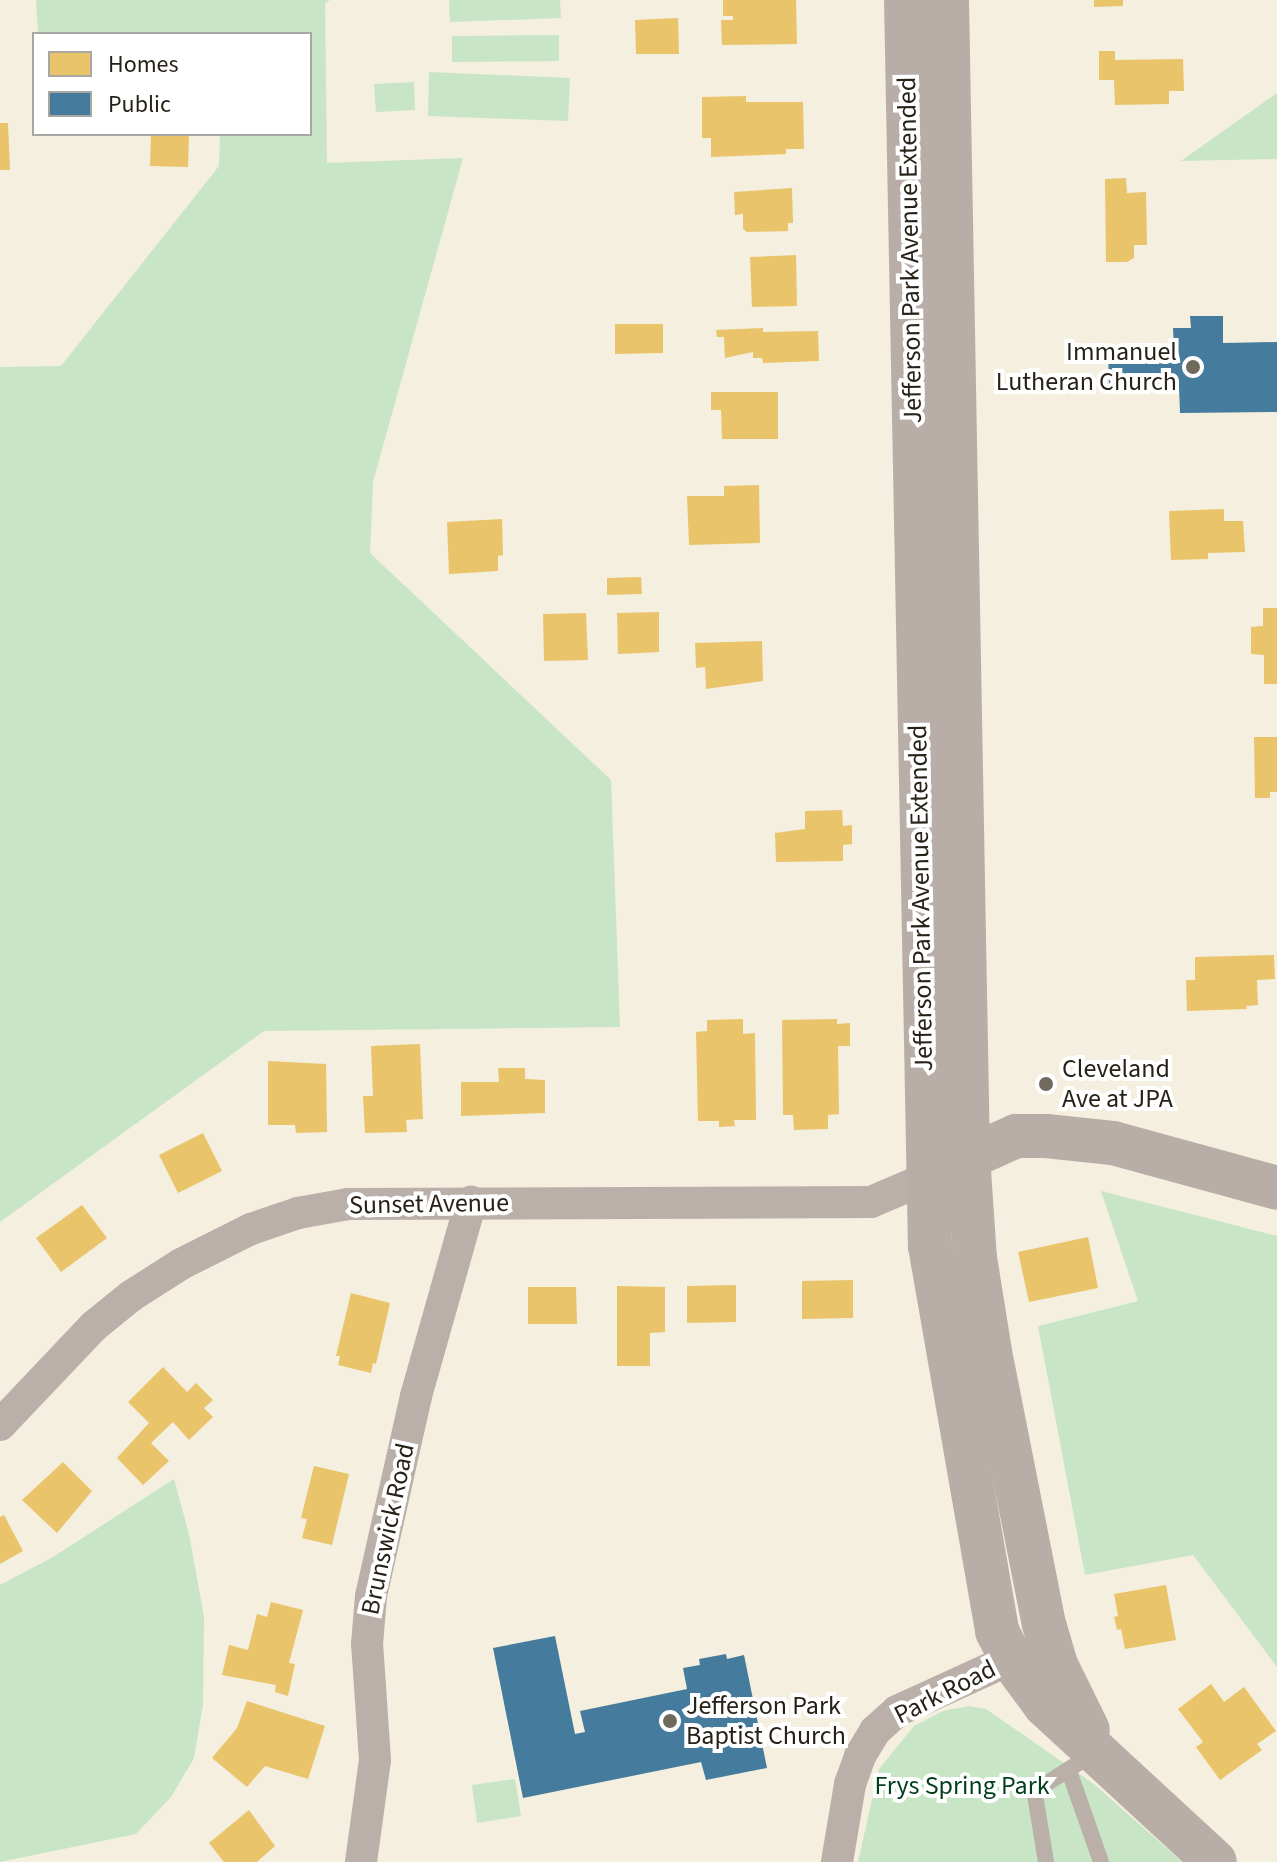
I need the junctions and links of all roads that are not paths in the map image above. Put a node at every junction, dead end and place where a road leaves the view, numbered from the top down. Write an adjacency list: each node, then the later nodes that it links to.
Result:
1 (906, 0): 3 (street, Jefferson Park Avenue Extended)
2 (947, 0): 3 (street, Jefferson Park Avenue Extended)
3 (931, 304): 4 (street, Jefferson Park Avenue Extended); 5 (street, Jefferson Park Avenue Extended)
4 (968, 1156): 5 (street); 6 (street); 10 (street, Jefferson Park Avenue Extended)
5 (927, 1178): 7 (street, Sunset Avenue); 9 (street, Jefferson Park Avenue Extended)
6 (1277, 1188)
7 (471, 1202): 8 (street, Sunset Avenue); 11 (street, Brunswick Road)
8 (0, 1425)
9 (1011, 1659): 10 (street, Jefferson Park Avenue Extended); 12 (street, Park Road)
10 (1083, 1761): 13 (lane); 14 (lane); 15 (street, Jefferson Park Avenue Extended)
11 (361, 1862)
12 (837, 1862)
13 (1046, 1862)
14 (1101, 1862)
15 (1215, 1862)

